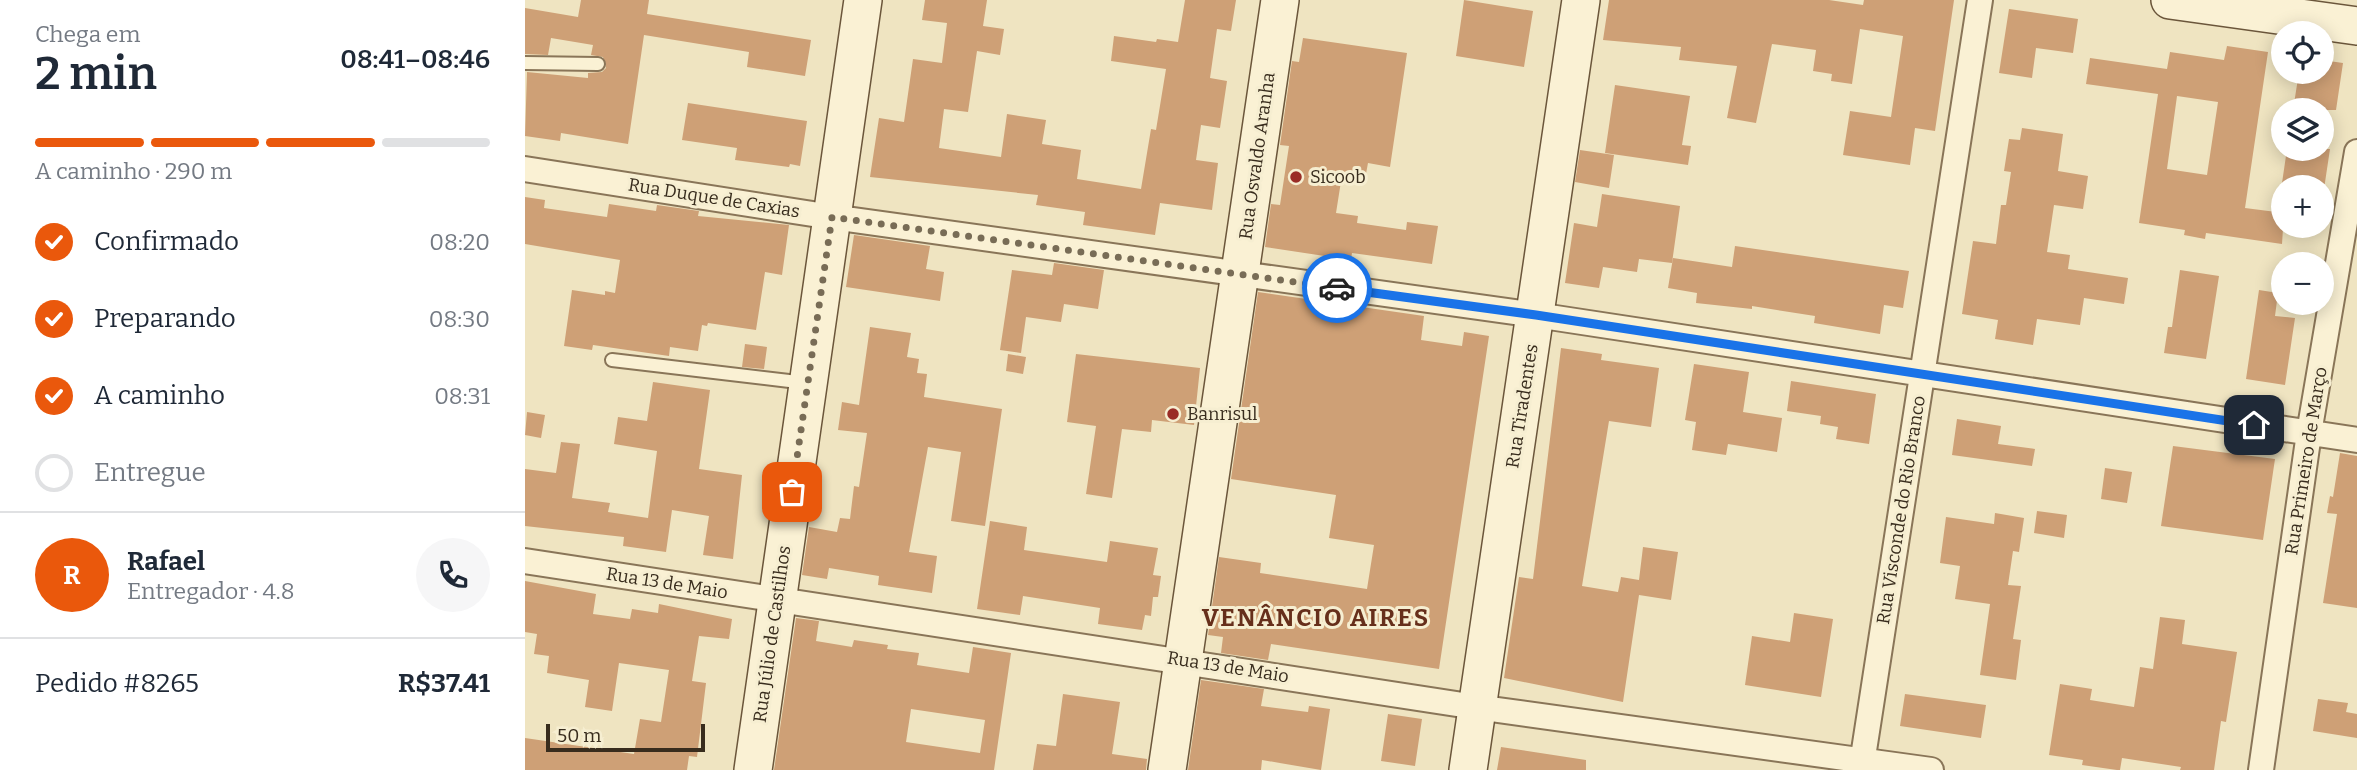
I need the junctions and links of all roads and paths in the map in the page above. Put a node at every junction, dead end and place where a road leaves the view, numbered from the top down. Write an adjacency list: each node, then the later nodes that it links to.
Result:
1 (863, 0): 11 (main road, Rua Júlio de Castilhos)
2 (1280, 0): 12 (main road, Rua Osvaldo Aranha)
3 (1581, 0): 13 (main road, Rua Tiradentes)
4 (1980, 0): 15 (street, Rua Visconde do Rio Branco)
5 (2170, 0): 6 (main road)
6 (2357, 26)
7 (525, 63): 8 (lane)
8 (598, 64)
9 (2357, 152): 17 (street, Rua Primeiro de Março)
10 (525, 169): 11 (street, Rua Duque de Caxias)
11 (832, 217): 12 (street, Rua Duque de Caxias); 16 (main road, Rua Júlio de Castilhos)
12 (1240, 275): 13 (street, Rua Duque de Caxias); 21 (main road, Rua Osvaldo Aranha)
13 (1536, 315): 15 (street, Rua Duque de Caxias); 22 (main road, Rua Tiradentes)
14 (612, 360): 16 (lane)
15 (1922, 376): 17 (street, Rua Duque de Caxias); 23 (street, Rua Visconde do Rio Branco)
16 (808, 383): 20 (main road, Rua Júlio de Castilhos)
17 (2309, 433): 18 (street, Rua Duque de Caxias); 28 (street, Rua Primeiro de Março)
18 (2357, 440)
19 (525, 561): 20 (street, Rua 13 de Maio)
20 (777, 600): 21 (street, Rua 13 de Maio); 24 (main road, Rua Júlio de Castilhos)
21 (1183, 659): 22 (street, Rua 13 de Maio); 25 (main road, Rua Osvaldo Aranha)
22 (1476, 707): 23 (street, Rua 13 de Maio); 26 (main road, Rua Tiradentes)
23 (1861, 765): 27 (street, Rua 13 de Maio)
24 (753, 770)
25 (1167, 770)
26 (1468, 770)
27 (1931, 770)
28 (2261, 770)

